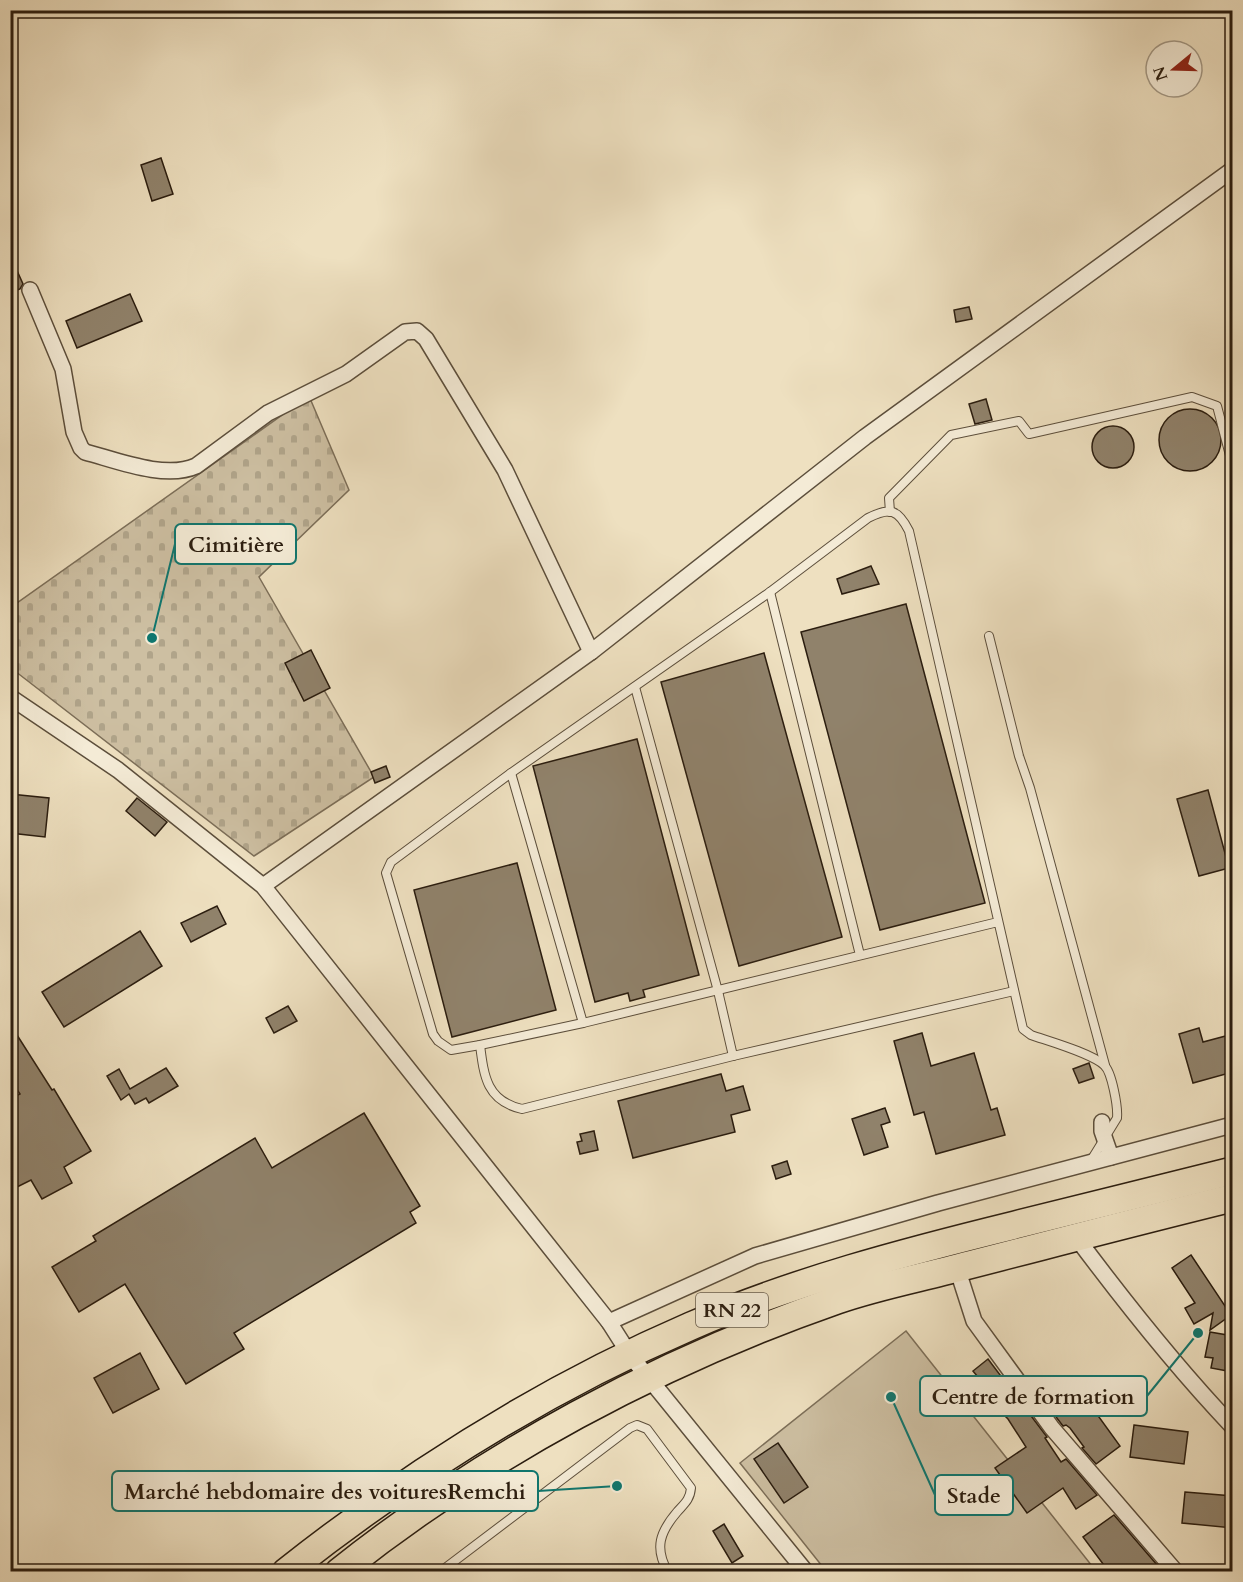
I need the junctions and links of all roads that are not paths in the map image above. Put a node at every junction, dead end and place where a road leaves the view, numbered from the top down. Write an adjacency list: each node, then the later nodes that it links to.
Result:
1 (1233, 170): 7 (street)
2 (30, 290): 7 (street)
3 (1233, 463): 4 (lane)
4 (891, 512): 5 (lane); 12 (lane)
5 (770, 592): 8 (lane); 13 (lane)
6 (989, 636): 19 (lane)
7 (591, 652): 11 (street)
8 (634, 687): 10 (lane); 14 (lane)
9 (10, 697): 11 (street)
10 (511, 772): 16 (lane); 17 (lane)
11 (263, 886): 29 (street)
12 (998, 922): 13 (lane); 15 (lane)
13 (860, 955): 14 (lane)
14 (718, 991): 16 (lane); 18 (lane)
15 (1014, 991): 18 (lane); 19 (lane)
16 (583, 1023): 17 (lane)
17 (480, 1045): 18 (lane)
18 (733, 1056)
19 (1105, 1065): 22 (lane)
20 (1102, 1122): 22 (street)
21 (1233, 1125): 23 (street)
22 (1104, 1140): 23 (street); 24 (lane)
23 (1110, 1157): 24 (street)
24 (1089, 1163): 29 (street)
25 (1233, 1171): 30 (highway, RN 22)
26 (1233, 1198): 27 (highway, RN 22)
27 (1076, 1237): 28 (highway, RN 22); 32 (street)
28 (957, 1268): 31 (highway, RN 22); 38 (street)
29 (609, 1322): 30 (street)
30 (630, 1355): 31 (street); 33 (highway, RN 22)
31 (650, 1378): 34 (highway, RN 22); 37 (street)
32 (1233, 1426)
33 (286, 1572)
34 (339, 1572)
35 (440, 1572): 36 (lane)
36 (668, 1572)
37 (806, 1572)
38 (1176, 1572)

